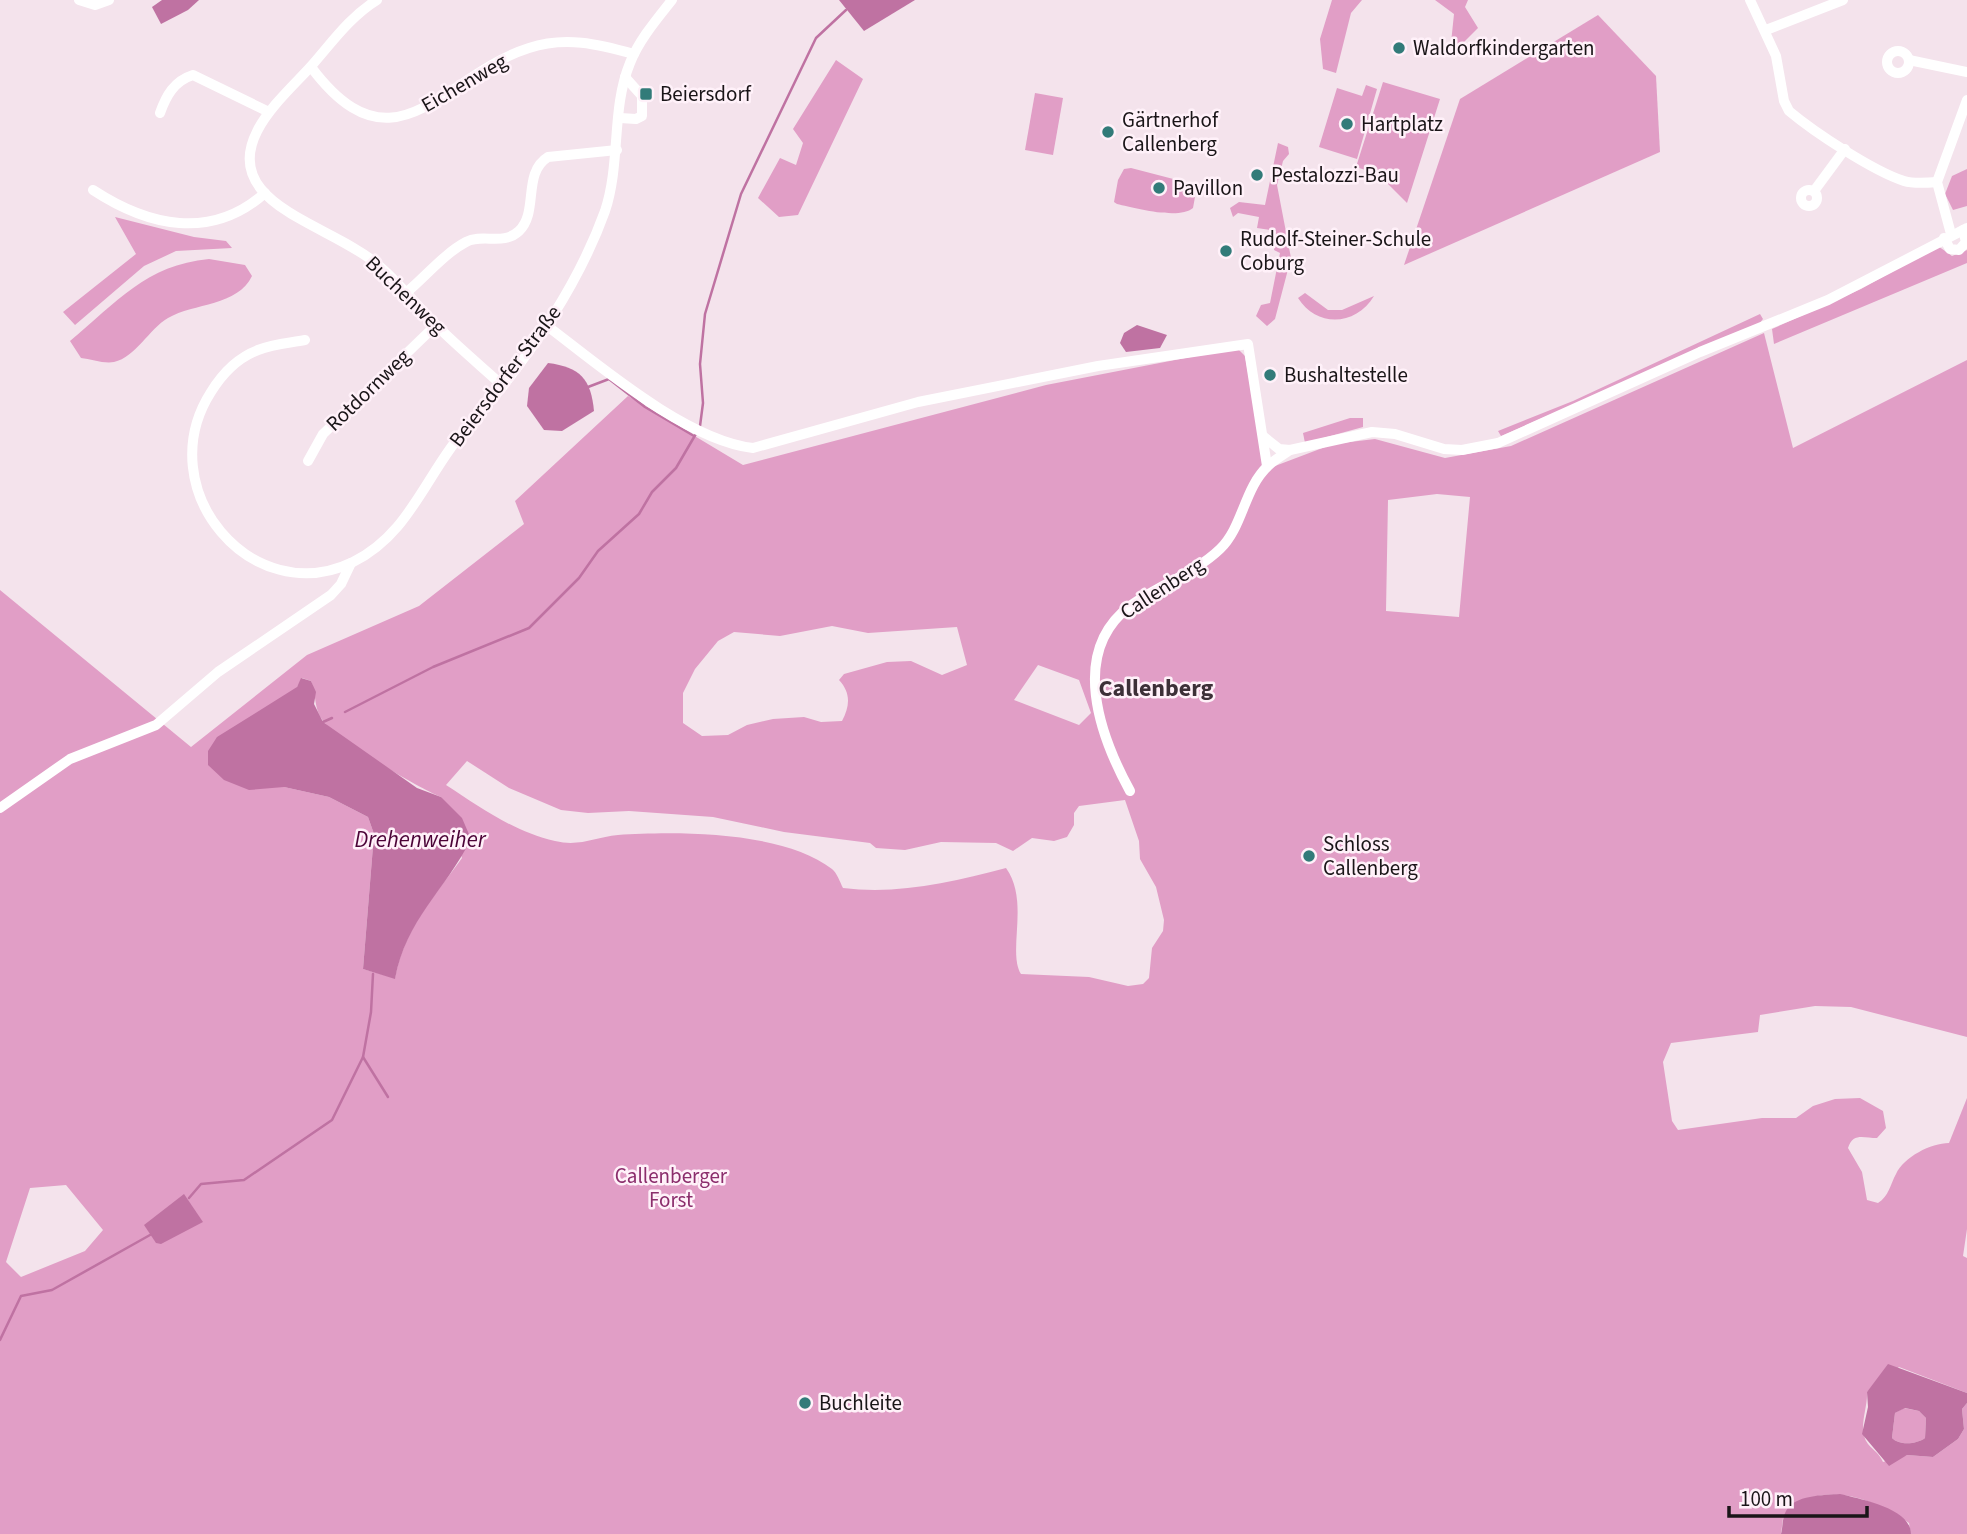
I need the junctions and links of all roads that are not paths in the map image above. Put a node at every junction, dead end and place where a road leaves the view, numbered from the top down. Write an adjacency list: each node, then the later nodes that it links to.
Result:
1 (79, 0): 2 (street)
2 (109, 0)
3 (377, 0): 10 (street)
4 (672, 0): 8 (street, Beiersdorfer Straße)
5 (1750, 0): 7 (street)
6 (1843, 0): 7 (street)
7 (1766, 30): 17 (street)
8 (634, 54): 10 (street, Eichenweg); 12 (street, Beiersdorfer Straße)
9 (1909, 60): 11 (street)
10 (311, 67): 14 (street)
11 (1967, 72)
12 (625, 77): 16 (street, Beiersdorfer Straße); 16 (street)
13 (1967, 100): 19 (street)
14 (269, 112): 15 (street); 22 (street)
15 (160, 113)
16 (620, 118): 18 (street, Beiersdorfer Straße)
17 (1845, 149): 19 (street); 21 (street)
18 (617, 150): 25 (street); 27 (street, Beiersdorfer Straße)
19 (1937, 182): 24 (street)
20 (93, 190): 22 (street)
21 (1814, 191)
22 (265, 193): 25 (street, Buchenweg)
23 (1965, 229): 24 (street); 24 (street)
24 (1948, 236): 31 (street)
25 (407, 292): 26 (street, Buchenweg)
26 (436, 325): 29 (street, Buchenweg); 32 (street, Rotdornweg)
27 (546, 325): 29 (street, Beiersdorfer Straße); 30 (street)
28 (305, 340): 34 (street)
29 (503, 386): 34 (street, Beiersdorfer Straße)
30 (1264, 437): 31 (street); 33 (street)
31 (1290, 450): 33 (street)
32 (308, 461)
33 (1267, 466): 35 (street, Callenberg)
34 (351, 563): 36 (street)
35 (1130, 792)
36 (0, 808)

